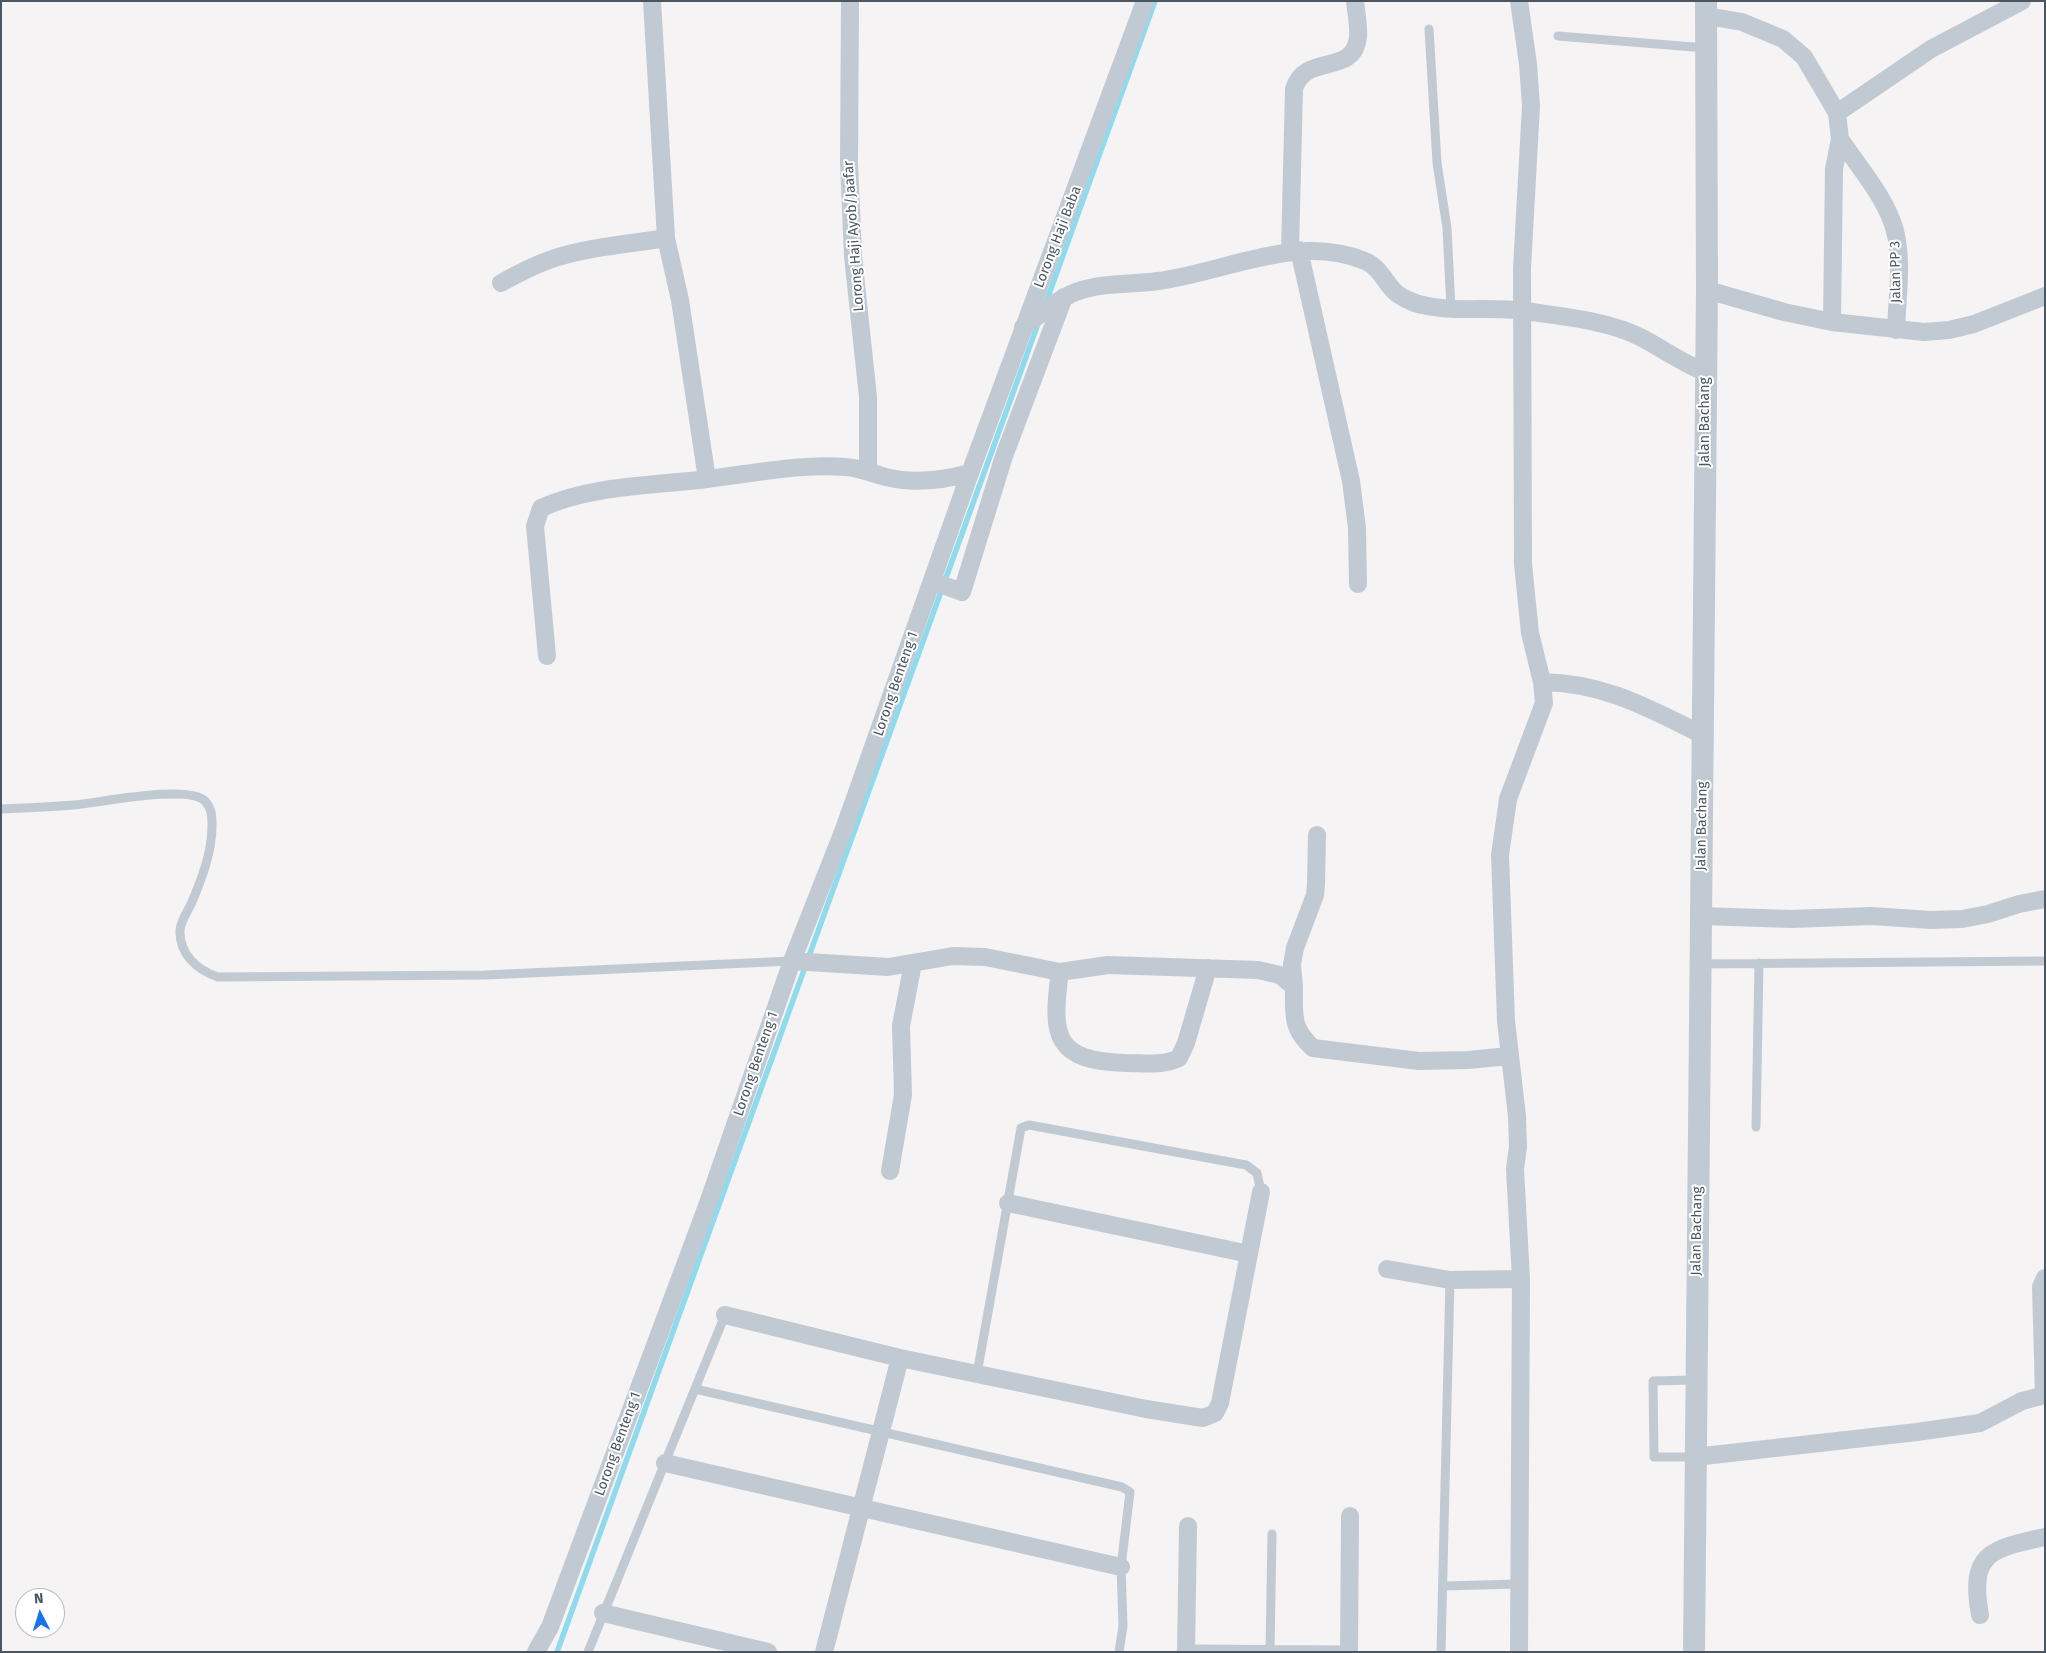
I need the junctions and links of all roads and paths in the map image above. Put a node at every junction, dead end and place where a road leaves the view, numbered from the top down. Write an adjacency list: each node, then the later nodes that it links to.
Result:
1 (652, 1): 13 (street)
2 (850, 1): 25 (street, Lorong Haji Ayob/Jaafar)
3 (1145, 1): 22 (street, Lorong Haji Baba)
4 (1355, 1): 14 (street)
5 (1519, 1): 20 (street)
6 (2022, 1): 11 (street)
7 (1706, 9): 10 (street, Jalan Bachang); 11 (street)
8 (1429, 29): 19 (lane)
9 (1558, 36): 10 (lane)
10 (1707, 48): 16 (street, Jalan Bachang)
11 (1837, 113): 12 (street)
12 (1840, 139): 21 (street); 23 (street, Jalan PP 3)
13 (666, 238): 15 (street); 27 (street)
14 (1294, 251): 18 (street); 19 (street); 29 (street)
15 (502, 283)
16 (1707, 290): 21 (street); 24 (street, Jalan Bachang)
17 (2045, 296): 23 (street)
18 (1061, 300): 22 (street); 28 (street)
19 (1451, 309): 20 (street)
20 (1523, 310): 24 (street); 31 (street)
21 (1832, 322): 23 (street)
22 (1029, 323): 26 (street, Lorong Haji Baba)
23 (1896, 330)
24 (1705, 372): 32 (street, Jalan Bachang)
25 (868, 470): 26 (street); 27 (street)
26 (970, 473): 28 (street, Lorong Benteng 1)
27 (707, 478): 30 (street)
28 (939, 584): 37 (street, Lorong Benteng 1)
29 (1358, 584)
30 (547, 656)
31 (1542, 682): 32 (street); 45 (street)
32 (1703, 735): 36 (street, Jalan Bachang)
33 (1, 809): 37 (lane)
34 (1317, 834): 44 (street)
35 (2045, 899): 36 (street)
36 (1700, 916): 41 (street, Jalan Bachang)
37 (796, 961): 39 (street); 78 (street, Lorong Benteng 1)
38 (2045, 962): 40 (lane)
39 (913, 963): 43 (street); 47 (street)
40 (1759, 963): 41 (lane); 46 (lane)
41 (1700, 964): 59 (street, Jalan Bachang)
42 (1208, 968): 43 (street); 43 (street); 44 (street)
43 (1060, 972)
44 (1294, 987): 45 (street)
45 (1509, 1056): 53 (street)
46 (1756, 1127)
47 (890, 1171)
48 (1261, 1192): 49 (lane); 50 (street)
49 (1008, 1203): 50 (street); 58 (lane)
50 (1249, 1254): 58 (street)
51 (1387, 1268): 54 (street)
52 (2045, 1278): 56 (street)
53 (1521, 1279): 54 (street); 71 (street)
54 (1450, 1280): 72 (lane)
55 (725, 1315): 57 (street); 60 (lane)
56 (2044, 1339): 61 (street)
57 (900, 1358): 58 (street); 62 (street)
58 (976, 1374)
59 (1695, 1380): 63 (street, Jalan Bachang); 63 (lane)
60 (695, 1389): 62 (lane); 64 (lane)
61 (2045, 1395): 63 (street)
62 (881, 1432): 65 (street); 70 (lane)
63 (1695, 1457): 85 (street, Jalan Bachang)
64 (665, 1463): 65 (street); 73 (lane)
65 (861, 1508): 70 (street); 81 (street)
66 (1350, 1516): 77 (street)
67 (1188, 1526): 75 (street)
68 (1272, 1534): 76 (lane)
69 (2045, 1537): 74 (street)
70 (1121, 1567): 82 (lane)
71 (1519, 1584): 72 (lane); 84 (street)
72 (1443, 1586): 83 (lane)
73 (604, 1613): 79 (lane); 80 (street)
74 (1980, 1615)
75 (1186, 1650): 76 (lane)
76 (1270, 1651): 77 (lane)
77 (1349, 1651)
78 (536, 1652)
79 (588, 1652)
80 (768, 1652)
81 (824, 1652)
82 (1119, 1652)
83 (1441, 1652)
84 (1519, 1652)
85 (1694, 1652)

